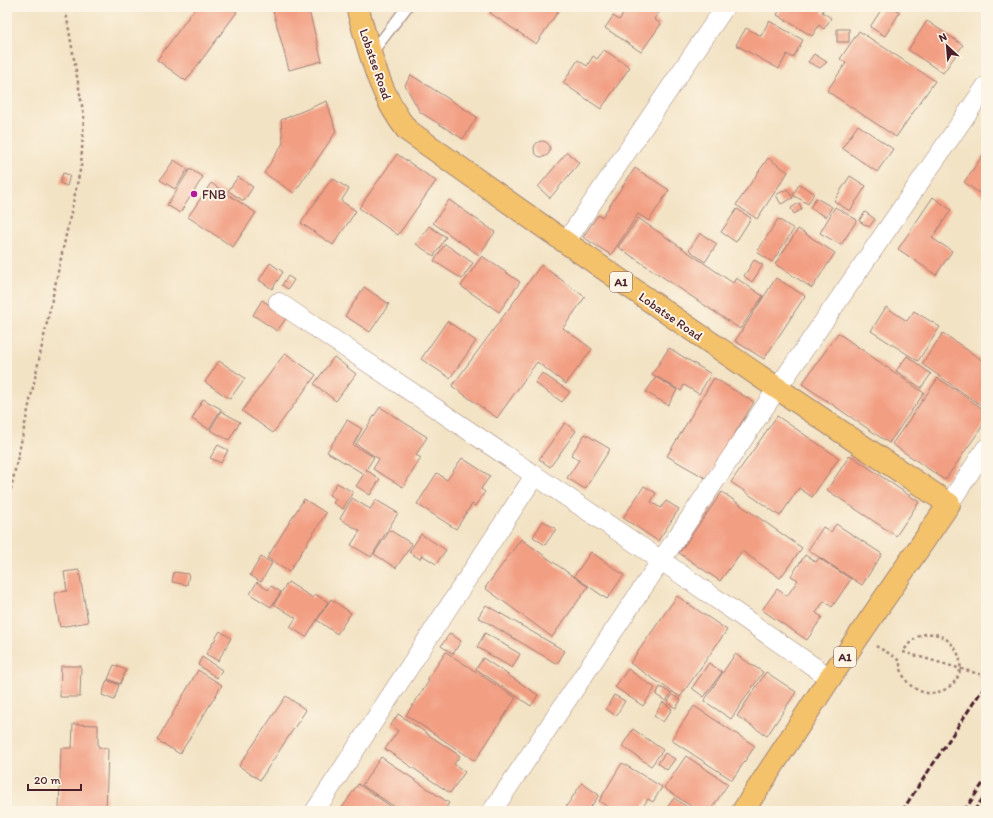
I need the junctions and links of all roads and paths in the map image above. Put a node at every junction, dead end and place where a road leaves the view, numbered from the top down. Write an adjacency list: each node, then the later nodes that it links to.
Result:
1 (66, 7): 13 (path)
2 (357, 7): 5 (highway, Lobatse Road / A1)
3 (407, 7): 5 (lane)
4 (725, 7): 7 (street)
5 (371, 54): 7 (highway, Lobatse Road / A1)
6 (986, 86): 9 (street)
7 (565, 243): 9 (highway, Lobatse Road / A1)
8 (278, 302): 11 (street)
9 (777, 389): 12 (highway, Lobatse Road / A1); 14 (street)
10 (986, 448): 12 (street)
11 (536, 475): 14 (street); 18 (street)
12 (949, 504): 15 (highway, A1)
13 (7, 507)
14 (662, 561): 17 (street); 19 (street)
15 (860, 635): 16 (path, bridge); 17 (highway, A1)
16 (986, 676)
17 (830, 678): 20 (highway, A1)
18 (316, 811)
19 (492, 811)
20 (743, 811)

